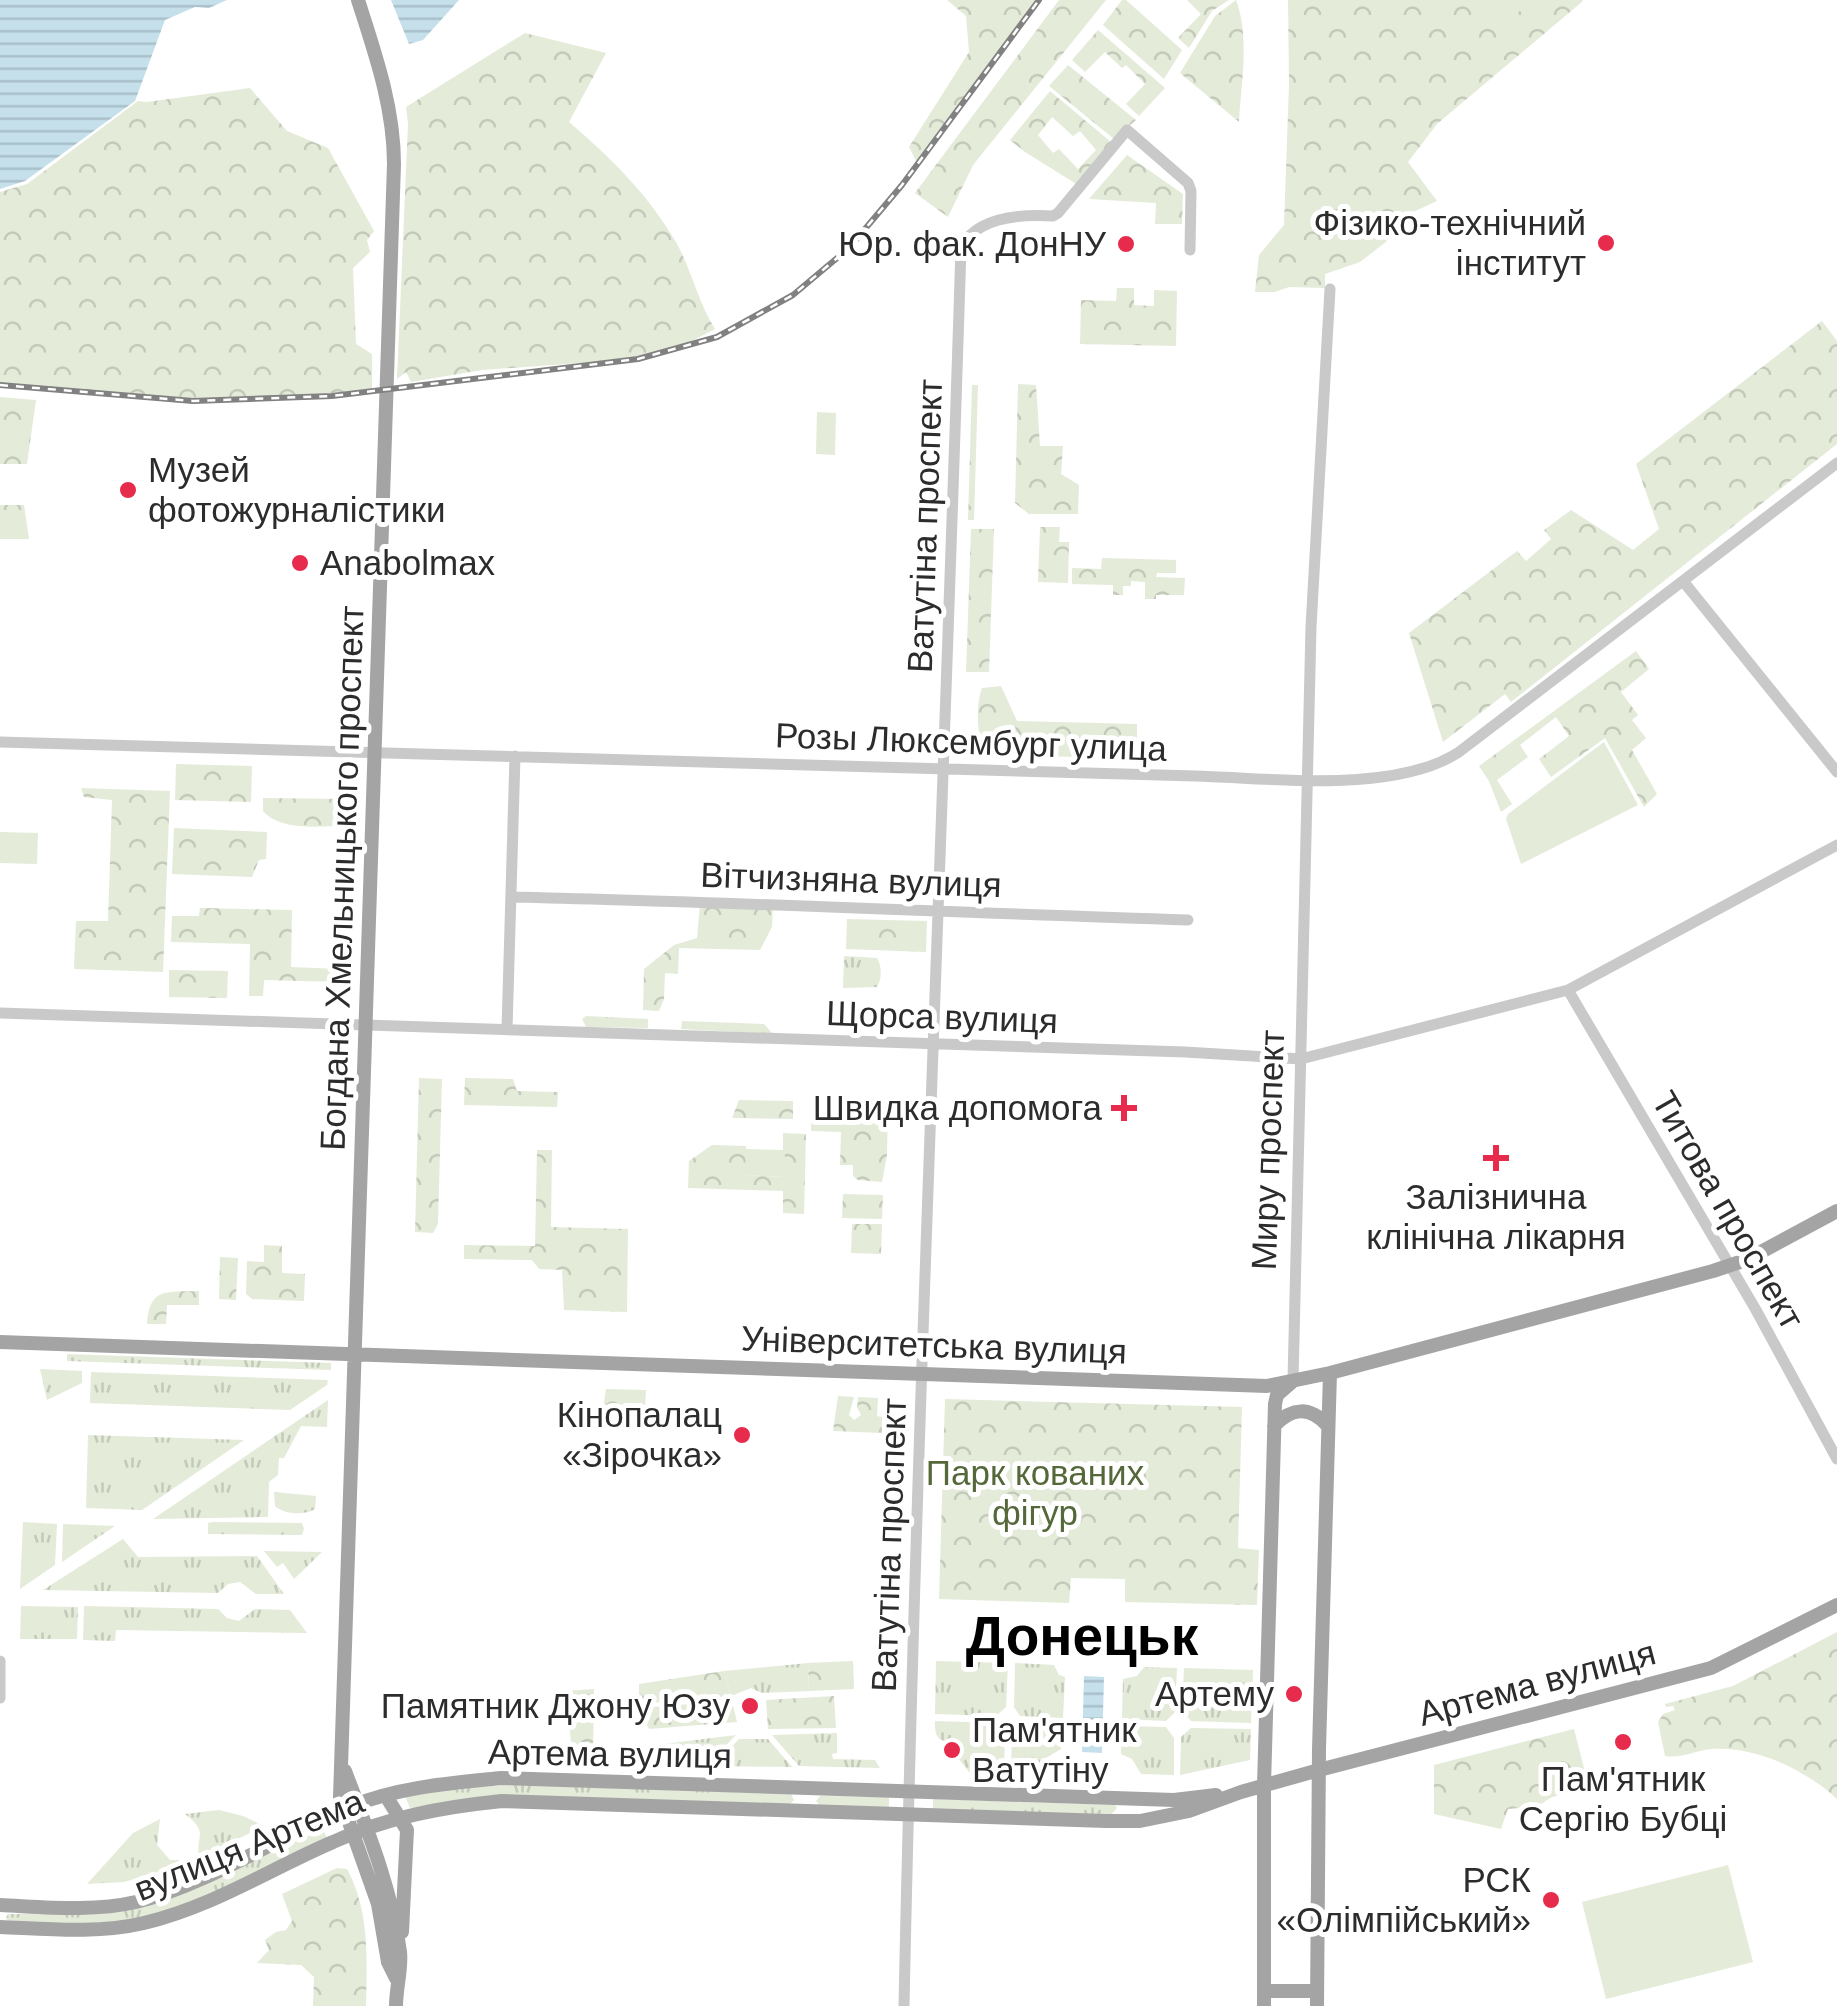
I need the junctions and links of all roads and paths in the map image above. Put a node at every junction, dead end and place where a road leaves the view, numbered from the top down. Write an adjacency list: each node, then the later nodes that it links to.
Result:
1 (358, 0): 7 (main road, Богдана Хмельницького проспект)
2 (1190, 250): 9 (street, Ватутіна проспект)
3 (1330, 288): 11 (street, Миру проспект)
4 (1837, 463): 5 (street, Розы Люксембург улица)
5 (1683, 581): 10 (street); 11 (street, Розы Люксембург улица)
6 (0, 742): 7 (street, Розы Люксембург улица)
7 (376, 752): 8 (street, Розы Люксембург улица); 18 (main road, Богдана Хмельницького проспект)
8 (515, 756): 9 (street, Розы Люксембург улица); 13 (street)
9 (945, 767): 11 (street, Розы Люксембург улица); 14 (street, Ватутіна проспект)
10 (1837, 772)
11 (1307, 778): 21 (street, Миру проспект)
12 (1837, 846): 16 (street, Щорса вулиця)
13 (511, 897): 14 (street, Вітчизняна вулиця); 19 (street)
14 (940, 912): 15 (street, Вітчизняна вулиця); 20 (street, Ватутіна проспект)
15 (1188, 920)
16 (1568, 990): 21 (street, Щорса вулиця); 23 (street, Титова проспект)
17 (0, 1014): 18 (street, Щорса вулиця)
18 (367, 1025): 19 (street, Щорса вулиця); 25 (main road, Богдана Хмельницького проспект)
19 (507, 1029): 20 (street, Щорса вулиця)
20 (935, 1044): 21 (street, Щорса вулиця); 27 (street, Ватутіна проспект)
21 (1301, 1059): 28 (street, Миру проспект)
22 (1837, 1211): 23 (main road, Університетська вулиця)
23 (1730, 1266): 26 (main road, Університетська вулиця); 31 (street, Титова проспект)
24 (0, 1342): 25 (main road, Університетська вулиця)
25 (356, 1356): 27 (main road, Університетська вулиця); 42 (main road, Богдана Хмельницького проспект)
26 (1330, 1372): 28 (main road, Університетська вулиця); 30 (main road)
27 (922, 1375): 28 (main road, Університетська вулиця); 38 (street, Ватутіна проспект)
28 (1292, 1381): 29 (main road, Миру проспект)
29 (1274, 1426): 30 (main road); 36 (main road, Миру проспект)
30 (1328, 1426): 35 (main road)
31 (1837, 1459)
32 (1837, 1605): 35 (main road, Артема вулиця)
33 (0, 1661): 34 (street)
34 (0, 1698)
35 (1319, 1770): 36 (main road, Артема вулиця); 53 (main road)
36 (1264, 1785): 39 (main road, Артема вулиця); 52 (main road, Миру проспект)
37 (821, 1788): 38 (main road, Артема вулиця); 40 (main road, Артема вулиця); 43 (main road)
38 (908, 1790): 41 (main road, Артема вулиця); 44 (street, Ватутіна проспект)
39 (1242, 1792): 41 (main road, Артема вулиця); 46 (main road, Артема вулиця)
40 (386, 1796): 42 (main road, Артема вулиця); 45 (main road)
41 (1107, 1797): 46 (main road)
42 (350, 1807): 47 (main road, Богдана Хмельницького проспект); 48 (main road, Артема вулиця)
43 (819, 1811): 44 (main road, Артема вулиця); 45 (main road, Артема вулиця)
44 (908, 1814): 46 (main road, Артема вулиця); 55 (street, Ватутіна проспект)
45 (401, 1817): 47 (main road, вулиця Артема); 50 (main road)
46 (1106, 1821)
47 (359, 1831): 49 (main road, вулиця Артема); 50 (main road, Богдана Хмельницького проспект); 51 (main road, Богдана Хмельницького проспект)
48 (0, 1904)
49 (0, 1927)
50 (401, 1957): 51 (main road, Богдана Хмельницького проспект)
51 (396, 1978): 54 (main road, Богдана Хмельницького проспект)
52 (1264, 1998): 53 (main road)
53 (1317, 1998)
54 (396, 2006)
55 (904, 2006)

